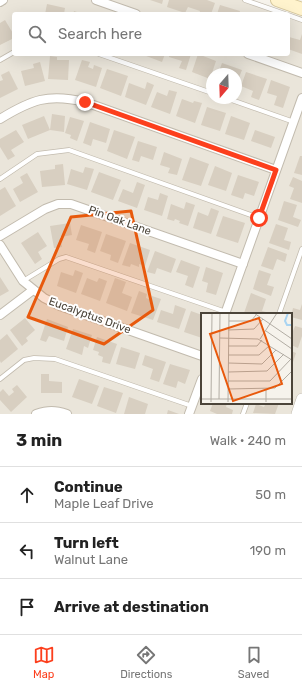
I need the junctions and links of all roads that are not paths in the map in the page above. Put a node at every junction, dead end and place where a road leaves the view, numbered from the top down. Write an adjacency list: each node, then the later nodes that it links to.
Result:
1 (3, 0): 5 (street)
2 (96, 0): 7 (street)
3 (245, 0): 6 (lane)
4 (277, 0): 6 (main road)
5 (0, 2)
6 (292, 9): 8 (lane)
7 (130, 12)
8 (302, 20)
9 (12, 53): 12 (lane)
10 (105, 56): 14 (lane)
11 (254, 56): 13 (street)
12 (0, 60)
13 (302, 73)
14 (206, 91)
15 (302, 98): 18 (street)
16 (242, 104): 18 (lane)
17 (0, 119): 19 (street)
18 (294, 122): 19 (street)
19 (276, 170): 21 (street)
20 (0, 179): 21 (lane)
21 (259, 218): 25 (street)
22 (0, 236): 25 (street, Pin Oak Lane)
23 (0, 245): 26 (street, Eucalyptus Drive)
24 (302, 249): 29 (lane)
25 (243, 264): 28 (street)
26 (23, 281): 27 (street, Eucalyptus Drive); 28 (lane)
27 (33, 290): 30 (street); 31 (street, Eucalyptus Drive)
28 (225, 313)
29 (279, 313)
30 (0, 315)
31 (201, 356)
32 (0, 378): 36 (lane)
33 (201, 381): 36 (street)
34 (302, 399): 40 (street)
35 (247, 404): 39 (lane)
36 (191, 410)
37 (36, 414): 38 (street)
38 (67, 414)
39 (244, 414)
40 (297, 414)

